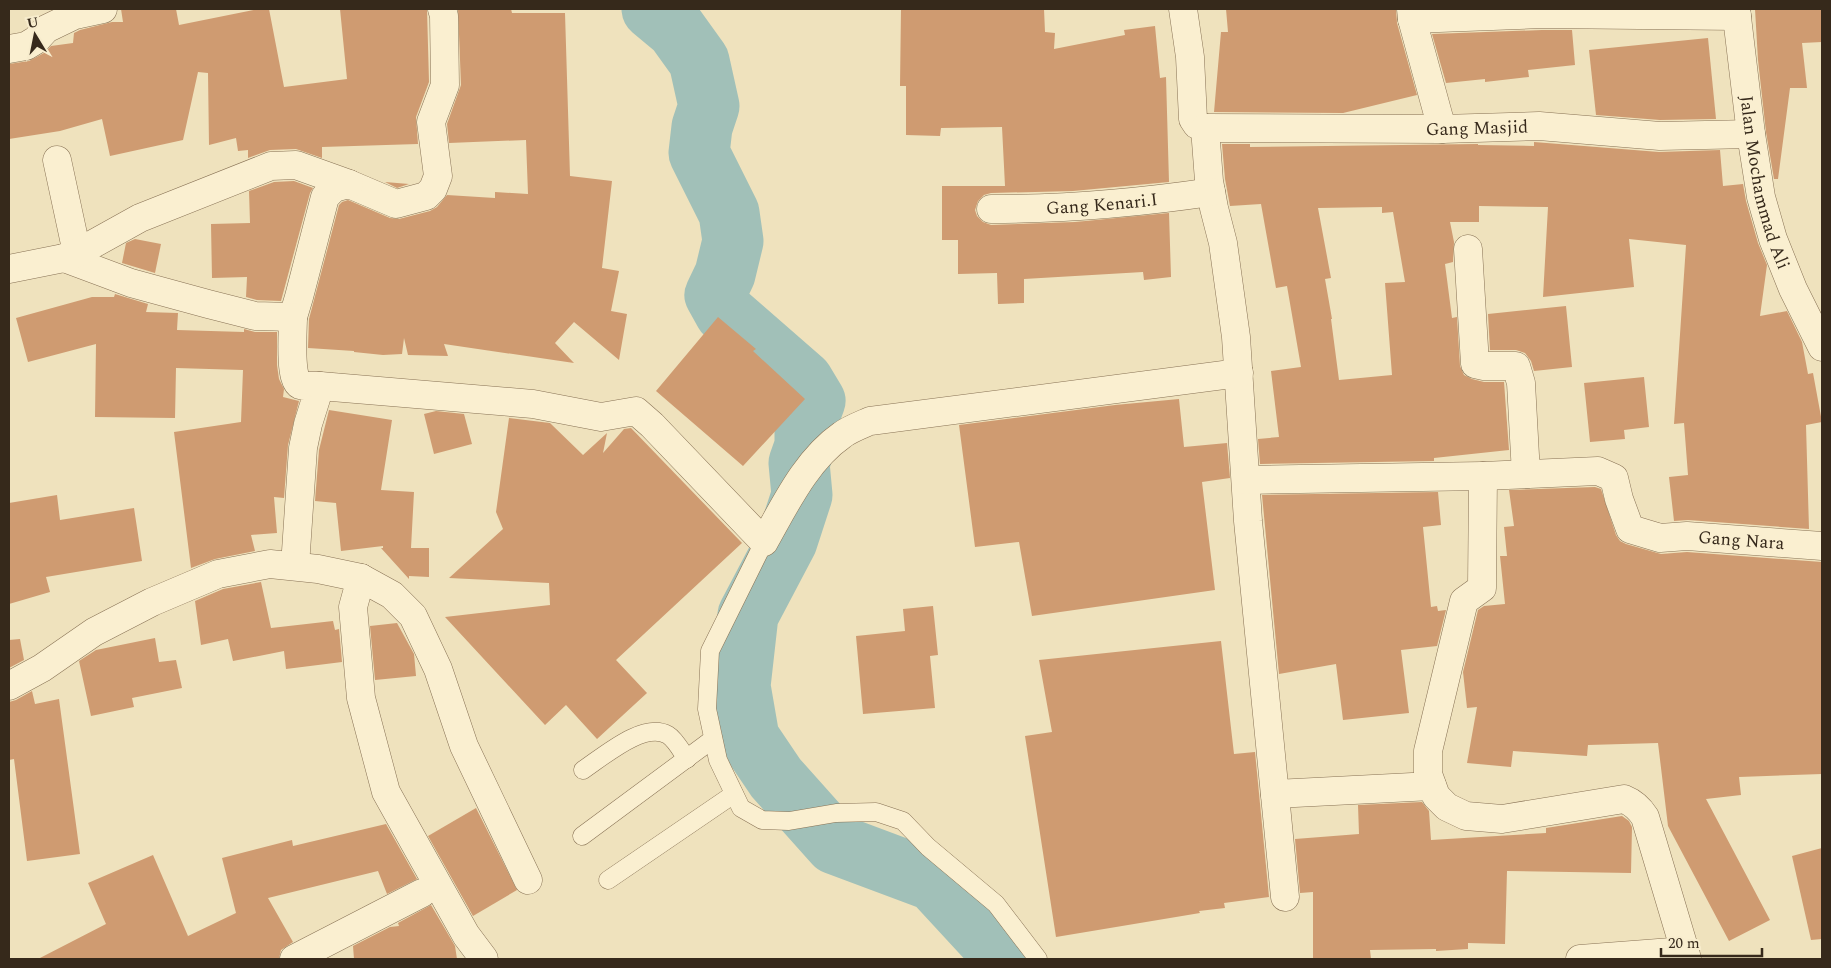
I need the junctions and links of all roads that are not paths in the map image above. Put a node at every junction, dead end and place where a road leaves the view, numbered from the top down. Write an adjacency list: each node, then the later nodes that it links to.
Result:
1 (103, 9): 6 (street)
2 (442, 9): 11 (street)
3 (1183, 9): 7 (street)
4 (1736, 12): 5 (street); 9 (street, Jalan Mochammad Ali)
5 (1411, 14): 8 (street)
6 (9, 50)
7 (1205, 128): 8 (street, Gang Masjid); 12 (street)
8 (1442, 129): 9 (street, Gang Masjid)
9 (1751, 134): 18 (street, Jalan Mochammad Ali)
10 (57, 160): 15 (street)
11 (349, 184): 15 (street); 17 (street)
12 (1211, 192): 13 (street, Gang Kenari.I); 19 (street)
13 (992, 209)
14 (1468, 249): 21 (street)
15 (71, 256): 16 (street); 17 (street)
16 (9, 269)
17 (293, 317): 20 (street)
18 (1819, 336)
19 (1239, 373): 23 (street); 24 (street)
20 (320, 386): 24 (street); 26 (street)
21 (1526, 474): 22 (street); 25 (street, Gang Nara)
22 (1483, 476): 23 (street); 32 (street)
23 (1246, 480): 34 (street)
24 (764, 542): 29 (lane)
25 (1822, 546)
26 (295, 566): 27 (street); 28 (street)
27 (361, 578): 36 (street); 42 (street)
28 (9, 686)
29 (713, 739): 30 (lane); 33 (lane)
30 (687, 759): 31 (lane); 35 (lane)
31 (583, 770)
32 (1432, 786): 34 (street); 40 (street)
33 (734, 794): 37 (lane); 43 (lane)
34 (1275, 794): 39 (street)
35 (582, 836)
36 (528, 880)
37 (608, 880)
38 (422, 893): 41 (street)
39 (1285, 897)
40 (1686, 955): 44 (street)
41 (294, 959)
42 (484, 959)
43 (1038, 959)
44 (1580, 959)

